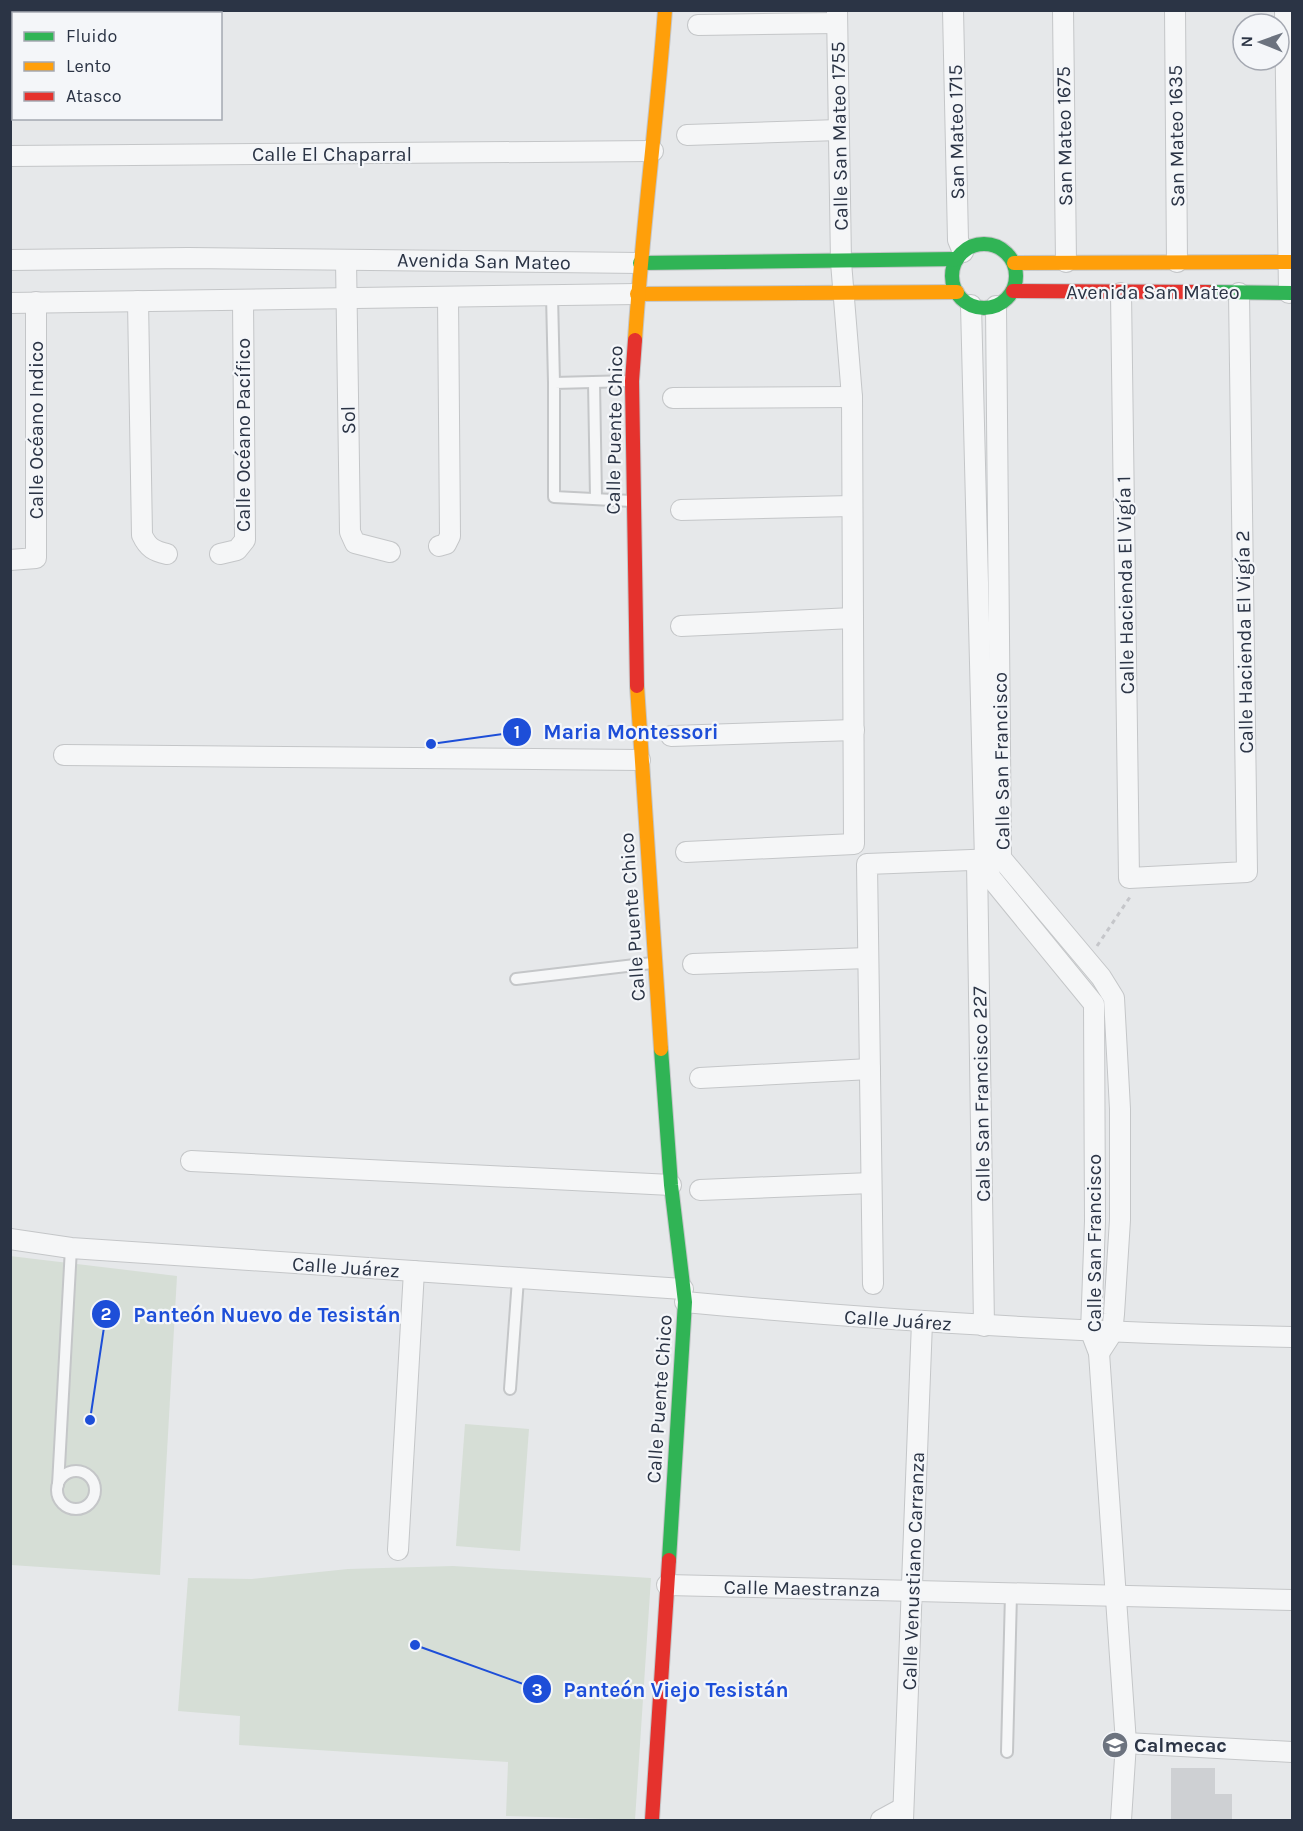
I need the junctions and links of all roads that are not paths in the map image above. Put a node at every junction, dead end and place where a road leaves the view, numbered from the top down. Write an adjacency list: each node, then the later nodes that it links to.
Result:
1 (665, 10): 10 (main road, Calle Puente Chico)
2 (953, 10): 12 (street, San Mateo 1715)
3 (1063, 10): 16 (street, San Mateo 1675)
4 (1175, 10): 20 (street, San Mateo 1635)
5 (1285, 10): 17 (street)
6 (837, 17): 7 (street); 8 (street, Calle San Mateo 1755)
7 (698, 25)
8 (839, 130): 9 (street); 15 (street, Calle San Mateo 1755)
9 (687, 135)
10 (653, 152): 11 (street, Calle El Chaparral); 18 (main road, Calle Puente Chico)
11 (10, 156)
12 (960, 255): 15 (main road, Avenida San Mateo); 19 (main road, Avenida San Mateo); 23 (main road)
13 (10, 260): 14 (street, Avenida San Mateo)
14 (346, 260): 18 (street, Avenida San Mateo); 30 (street, Sol)
15 (842, 262): 21 (main road, Avenida San Mateo); 24 (street, Calle San Mateo 1755)
16 (1066, 262): 19 (main road, Avenida San Mateo); 20 (main road, Avenida San Mateo)
17 (1290, 262): 20 (main road, Avenida San Mateo); 27 (street)
18 (640, 263): 21 (main road, Avenida San Mateo); 28 (main road, Calle Puente Chico)
19 (1014, 263): 22 (main road)
20 (1168, 274): 25 (main road, Avenida San Mateo); 26 (main road, Avenida San Mateo)
21 (814, 278): 24 (main road, Avenida San Mateo); 28 (main road, Avenida San Mateo)
22 (1013, 291): 25 (main road, Avenida San Mateo); 37 (main road)
23 (957, 292): 24 (main road, Avenida San Mateo); 36 (main road)
24 (844, 293): 42 (street, Calle San Mateo 1755)
25 (1121, 293): 60 (street, Calle Hacienda El Vigía 1)
26 (1239, 293): 27 (main road, Avenida San Mateo); 60 (street, Calle Hacienda El Vigía 2)
27 (1291, 293)
28 (637, 294): 29 (street, Avenida San Mateo); 38 (main road, Calle Puente Chico)
29 (552, 295): 31 (street, Avenida San Mateo); 40 (lane)
30 (346, 297): 31 (street, Avenida San Mateo); 33 (street, Avenida San Mateo); 48 (street, Sol)
31 (448, 297): 47 (street)
32 (138, 301): 33 (street, Avenida San Mateo); 34 (street, Avenida San Mateo); 49 (street)
33 (243, 301): 50 (street, Calle Océano Pacífico)
34 (36, 302): 35 (street, Avenida San Mateo); 51 (street, Calle Océano Indico)
35 (10, 303)
36 (971, 305): 37 (main road); 59 (street, Calle San Francisco)
37 (996, 306): 59 (street, Calle San Francisco)
38 (632, 381): 39 (lane); 44 (main road, Calle Puente Chico)
39 (594, 382): 40 (lane); 43 (lane)
40 (554, 383): 43 (lane)
41 (673, 398): 42 (street)
42 (852, 398): 45 (street, Calle San Mateo 1755)
43 (596, 498): 44 (lane)
44 (632, 501): 57 (main road, Calle Puente Chico)
45 (852, 506): 46 (street); 52 (street, Calle San Mateo 1755)
46 (681, 510)
47 (439, 546)
48 (390, 552)
49 (167, 554)
50 (220, 554)
51 (10, 560)
52 (853, 618): 53 (street); 54 (street, Calle San Mateo 1755)
53 (681, 626)
54 (854, 730): 55 (street); 58 (street, Calle San Mateo 1755)
55 (671, 736)
56 (64, 755): 57 (street)
57 (640, 760): 62 (main road, Calle Puente Chico)
58 (686, 852)
59 (988, 860): 61 (street); 65 (street, Calle San Francisco); 66 (street, Calle San Francisco); 84 (street, Calle San Francisco 227)
60 (1129, 878)
61 (868, 958): 63 (street); 67 (street)
62 (654, 963): 64 (lane); 73 (main road, Calle Puente Chico)
63 (693, 964)
64 (516, 979)
65 (1110, 988): 66 (street); 69 (street, Calle San Francisco)
66 (1094, 1004): 70 (street, Calle San Francisco)
67 (870, 1069): 68 (street); 72 (street)
68 (700, 1078)
69 (1120, 1109): 70 (street); 75 (street, Calle San Francisco)
70 (1094, 1110): 76 (street, Calle San Francisco)
71 (190, 1161): 73 (street)
72 (871, 1184): 74 (street); 81 (street)
73 (671, 1185): 82 (main road, Calle Puente Chico)
74 (700, 1190)
75 (1120, 1220): 76 (street); 86 (street, Calle San Francisco)
76 (1095, 1221): 85 (street, Calle San Francisco)
77 (10, 1239): 78 (street, Calle Juárez)
78 (71, 1248): 79 (street, Calle Juárez); 90 (lane)
79 (414, 1271): 80 (street, Calle Juárez); 91 (street)
80 (518, 1279): 82 (street, Calle Juárez); 89 (lane)
81 (873, 1284)
82 (684, 1296): 83 (street, Calle Juárez); 92 (main road, Calle Puente Chico)
83 (922, 1322): 84 (street, Calle Juárez); 93 (street, Calle Venustiano Carranza)
84 (984, 1326): 85 (street, Calle Juárez)
85 (1091, 1332): 86 (street, Calle Juárez); 88 (street, Calle San Francisco)
86 (1112, 1333): 87 (street, Calle Juárez); 88 (street, Calle San Francisco)
87 (1293, 1337)
88 (1099, 1353): 95 (street, Calle San Francisco)
89 (510, 1389)
90 (58, 1485)
91 (398, 1550)
92 (667, 1585): 93 (street, Calle Maestranza); 101 (main road, Calle Puente Chico)
93 (913, 1590): 94 (street, Calle Maestranza); 100 (street, Calle Venustiano Carranza)
94 (1011, 1594): 95 (street, Calle Maestranza); 98 (lane)
95 (1116, 1596): 96 (street, Calle Maestranza); 97 (street, Calle San Francisco)
96 (1293, 1600)
97 (1126, 1743): 99 (street); 103 (street, Calle San Francisco)
98 (1007, 1752)
99 (1293, 1752)
100 (903, 1814): 102 (street)
101 (652, 1821)
102 (881, 1821)
103 (1121, 1821)

